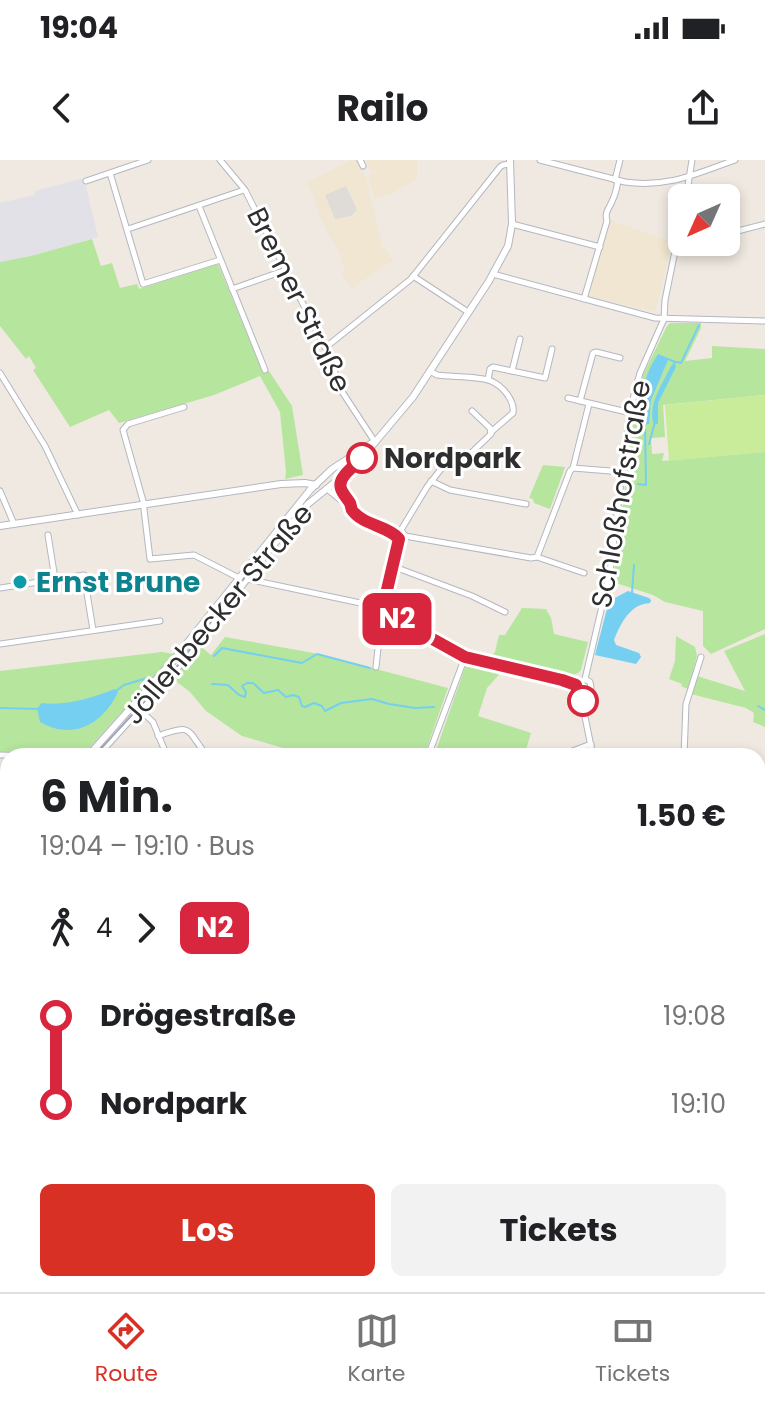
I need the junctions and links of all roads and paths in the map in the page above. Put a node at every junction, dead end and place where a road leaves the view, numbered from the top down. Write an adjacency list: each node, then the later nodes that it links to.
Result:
1 (148, 160): 8 (street)
2 (220, 160): 13 (street, Bremer Straße)
3 (540, 160): 10 (street)
4 (620, 160): 10 (street)
5 (692, 160): 9 (street)
6 (735, 160): 9 (street)
7 (510, 162): 15 (main road, Jöllenbecker Straße); 24 (street)
8 (110, 173): 11 (street); 17 (street)
9 (690, 176): 10 (street); 12 (street)
10 (616, 180): 19 (street)
11 (86, 181)
12 (689, 184)
13 (245, 190): 14 (street); 22 (street, Bremer Straße)
14 (199, 206): 17 (street); 21 (street)
15 (512, 224): 19 (street); 23 (main road, Jöllenbecker Straße)
16 (765, 224): 18 (street)
17 (128, 229): 21 (street)
18 (740, 230)
19 (600, 247): 26 (street)
20 (673, 256): 28 (street, Schloßhofstraße)
21 (220, 260): 25 (street)
22 (286, 270): 25 (street); 31 (street, Bremer Straße)
23 (493, 274): 26 (street); 27 (main road, Jöllenbecker Straße)
24 (413, 276): 27 (street); 31 (street)
25 (232, 289): 34 (street)
26 (584, 299): 28 (street)
27 (468, 312): 35 (main road, Jöllenbecker Straße)
28 (664, 319): 29 (street); 44 (street, Schloßhofstraße)
29 (765, 321)
30 (520, 339): 36 (street)
31 (326, 347): 46 (street, Bremer Straße)
32 (552, 349): 36 (street)
33 (620, 358): 40 (street)
34 (265, 370)
35 (430, 371): 38 (street); 46 (main road, Jöllenbecker Straße)
36 (512, 371): 38 (street)
37 (0, 373): 59 (street)
38 (488, 380): 45 (street)
39 (568, 398): 40 (street)
40 (580, 401): 41 (street)
41 (589, 404): 44 (street); 47 (street)
42 (184, 407): 55 (street)
43 (472, 411): 45 (street)
44 (631, 413): 48 (street, Schloßhofstraße)
45 (491, 432): 50 (street)
46 (375, 442): 49 (main road, Jöllenbecker Straße); 52 (main road, Jöllenbecker Straße)
47 (573, 468): 48 (street); 64 (street)
48 (623, 472): 78 (street, Schloßhofstraße)
49 (344, 476): 53 (main road, Jöllenbecker Straße); 58 (street)
50 (431, 481): 56 (street); 63 (street)
51 (281, 484): 52 (main road); 55 (main road); 57 (main road)
52 (315, 484): 53 (main road); 57 (main road, Jöllenbecker Straße)
53 (327, 489): 58 (street); 68 (main road, Jöllenbecker Straße)
54 (0, 491): 60 (street)
55 (143, 504): 59 (main road); 68 (street, Jöllenbecker Straße)
56 (526, 504)
57 (297, 505): 68 (main road, Jöllenbecker Straße)
58 (352, 510): 63 (street)
59 (78, 515): 60 (main road)
60 (14, 524): 61 (main road)
61 (0, 526)
62 (48, 535): 67 (street)
63 (400, 535): 64 (street); 65 (street)
64 (537, 557): 66 (street)
65 (392, 566): 70 (street); 71 (street)
66 (584, 573)
67 (55, 579): 69 (street); 73 (street)
68 (243, 579): 70 (street); 81 (main road, Jöllenbecker Straße); 84 (main road, Jöllenbecker Straße)
69 (0, 588)
70 (382, 611): 75 (street); 77 (street)
71 (505, 612)
72 (160, 621): 73 (street)
73 (93, 630): 74 (street)
74 (0, 644)
75 (465, 657): 79 (street); 88 (street)
76 (701, 657): 91 (street)
77 (376, 667)
78 (585, 679): 79 (street); 80 (street)
79 (576, 685): 80 (street)
80 (583, 694): 83 (street)
81 (140, 710): 82 (street); 85 (main road, Jöllenbecker Straße)
82 (158, 736): 86 (street); 87 (street)
83 (591, 744): 89 (street); 90 (street)
84 (95, 748)
85 (104, 748)
86 (163, 748)
87 (201, 748)
88 (431, 748)
89 (580, 748)
90 (592, 748)
91 (684, 748)

